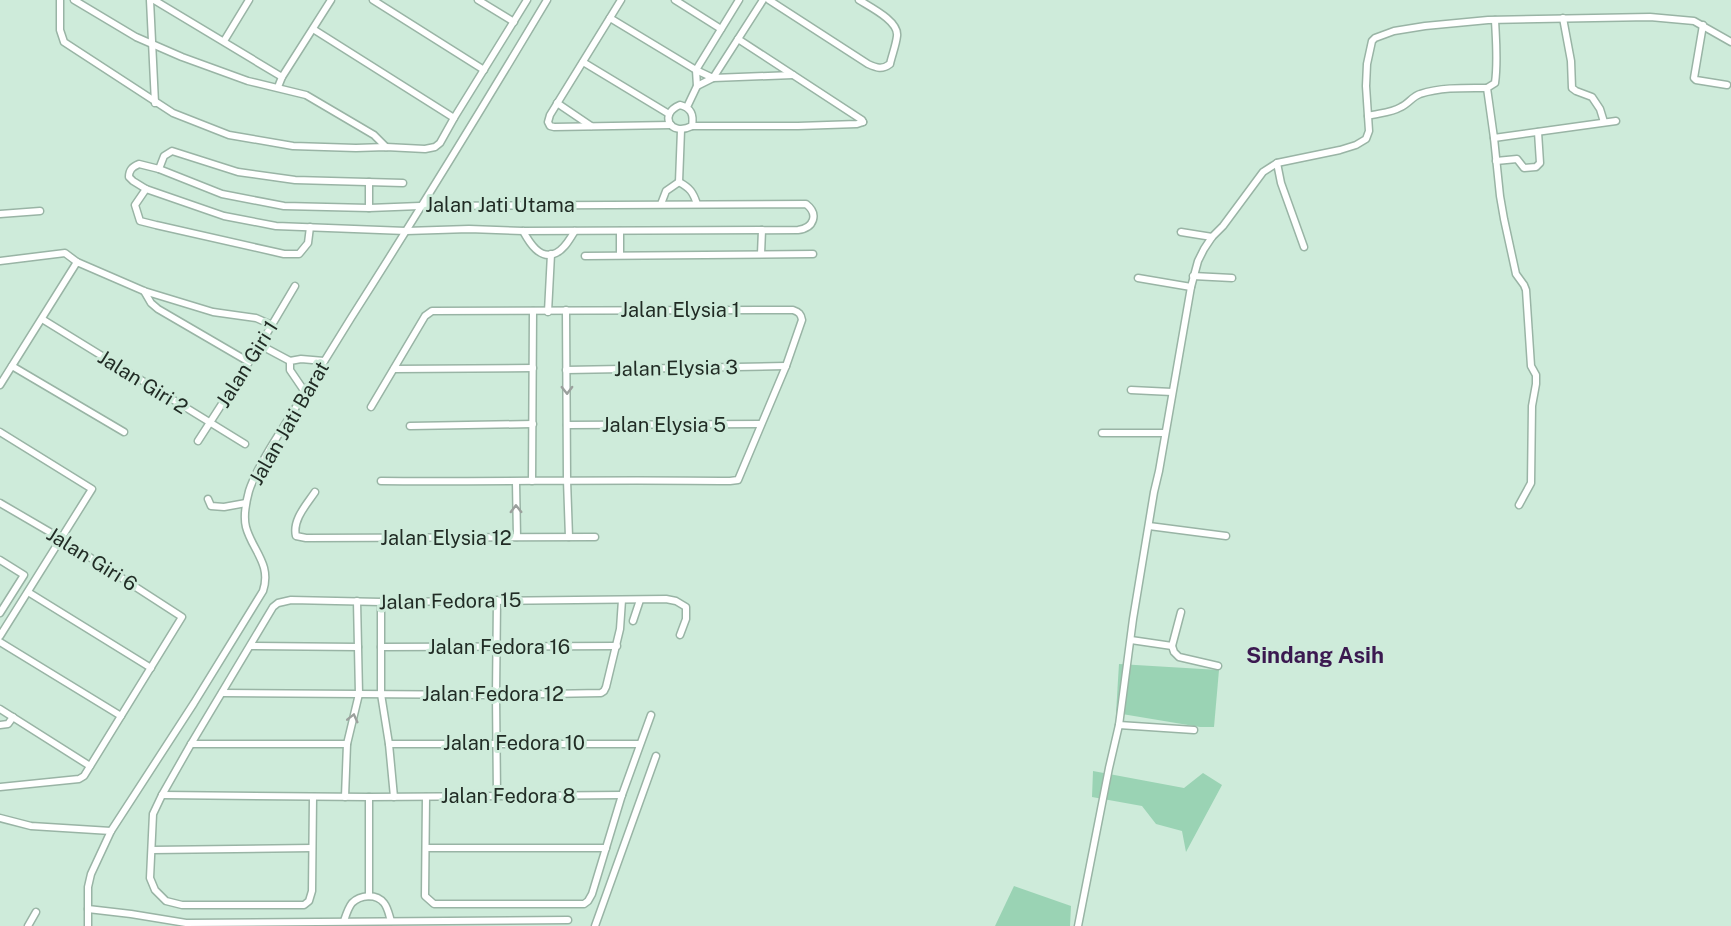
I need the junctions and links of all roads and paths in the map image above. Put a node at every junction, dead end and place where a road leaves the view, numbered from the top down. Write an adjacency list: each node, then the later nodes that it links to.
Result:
1 (60, 0): 38 (street)
2 (74, 0): 27 (street)
3 (150, 0): 27 (street)
4 (154, 0): 25 (street)
5 (249, 0): 25 (street)
6 (332, 0): 22 (street)
7 (373, 0): 29 (street)
8 (478, 0): 20 (street)
9 (527, 0): 20 (street)
10 (547, 0): 62 (street, Jalan Jati Barat)
11 (621, 0): 17 (street)
12 (675, 0): 23 (street)
13 (739, 0): 23 (street)
14 (763, 0): 24 (street)
15 (769, 0): 16 (street)
16 (859, 0)
17 (610, 18): 28 (street); 30 (street)
18 (1563, 18): 19 (street); 21 (street); 45 (street)
19 (1495, 20): 37 (street); 42 (street)
20 (514, 22): 29 (street)
21 (1703, 25): 26 (street); 34 (street)
22 (313, 29): 32 (street); 43 (street)
23 (721, 29): 30 (street)
24 (738, 39): 31 (street); 33 (street)
25 (224, 41): 32 (street)
26 (1731, 42)
27 (153, 44): 36 (street); 38 (street)
28 (583, 62): 39 (street); 41 (street)
29 (484, 70): 43 (street)
30 (696, 70): 33 (street); 35 (street)
31 (793, 75): 33 (street); 48 (street)
32 (282, 77): 36 (street)
33 (713, 78): 35 (street)
34 (1727, 85)
35 (697, 86): 40 (street)
36 (278, 87): 52 (street)
37 (1487, 88): 42 (street); 51 (street)
38 (154, 103): 52 (street)
39 (557, 103): 47 (street); 47 (street)
40 (687, 107): 41 (street); 48 (street)
41 (669, 114): 46 (street)
42 (1368, 116): 54 (street)
43 (454, 118): 52 (street)
44 (1616, 121): 45 (street)
45 (1604, 122): 50 (street)
46 (670, 125): 47 (street); 49 (street)
47 (591, 126)
48 (692, 126): 49 (street)
49 (681, 130): 57 (street)
50 (1538, 132): 51 (street); 53 (street)
51 (1494, 138): 53 (street)
52 (386, 147)
53 (1496, 161): 126 (street)
54 (1277, 163): 73 (street); 74 (street)
55 (159, 169): 56 (street); 59 (street, Jalan Jati Utama); 63 (street, Jalan Jati Utama)
56 (369, 182): 58 (street); 63 (street)
57 (679, 182): 60 (street); 61 (street)
58 (404, 183)
59 (146, 189): 66 (street, Jalan Jati Utama); 66 (street)
60 (661, 204): 61 (street, Jalan Jati Utama); 62 (street, Jalan Jati Utama)
61 (697, 204): 67 (street, Jalan Jati Utama)
62 (420, 206): 63 (street, Jalan Jati Utama); 68 (street, Jalan Jati Barat)
63 (369, 208)
64 (40, 211): 65 (street)
65 (0, 214)
66 (310, 227): 68 (street, Jalan Jati Utama)
67 (762, 230): 71 (street, Jalan Jati Utama); 76 (street)
68 (406, 231): 69 (street, Jalan Jati Utama); 95 (street, Jalan Jati Barat)
69 (523, 231): 70 (street, Jalan Jati Utama); 75 (street)
70 (575, 231): 71 (street, Jalan Jati Utama); 75 (street)
71 (620, 231): 78 (street)
72 (1180, 232): 73 (street)
73 (1212, 237): 82 (street)
74 (1304, 247)
75 (550, 254): 90 (street)
76 (761, 254): 77 (street); 78 (street)
77 (813, 254)
78 (620, 255): 79 (street)
79 (585, 256)
80 (0, 261): 81 (street)
81 (77, 262): 87 (street); 91 (street)
82 (1193, 276): 84 (street); 86 (street)
83 (1138, 278): 86 (street)
84 (1232, 278)
85 (295, 286): 92 (street, Jalan Giri 1)
86 (1191, 287): 105 (street)
87 (144, 291): 92 (street); 96 (street)
88 (566, 310): 90 (street, Jalan Elysia 1); 98 (street, Jalan Elysia 1); 101 (street)
89 (533, 311): 90 (street, Jalan Elysia 1); 99 (street); 100 (street, Jalan Elysia 1)
90 (548, 312)
91 (42, 319): 97 (street); 107 (street, Jalan Giri 2)
92 (272, 325): 93 (street, Jalan Giri 1)
93 (260, 345): 94 (street); 96 (street, Jalan Giri 1)
94 (290, 361): 95 (street); 104 (street)
95 (324, 361): 104 (street, Jalan Jati Barat)
96 (249, 362): 107 (street, Jalan Giri 1)
97 (12, 366): 102 (street); 113 (street)
98 (786, 366): 101 (street, Jalan Elysia 3); 109 (street)
99 (533, 368): 100 (street); 108 (street)
100 (394, 369): 106 (street)
101 (566, 370): 110 (street, one-way to 110)
102 (0, 385)
103 (1131, 390): 105 (street)
104 (305, 392): 125 (street, Jalan Jati Barat)
105 (1172, 392): 115 (street)
106 (371, 407)
107 (210, 423): 116 (street, Jalan Giri 1); 117 (street, Jalan Giri 2)
108 (533, 424): 111 (street); 119 (street)
109 (761, 424): 110 (street, Jalan Elysia 5); 118 (street)
110 (567, 425): 118 (street)
111 (410, 426)
112 (0, 432): 132 (street)
113 (124, 432)
114 (1102, 433): 115 (street)
115 (1165, 433): 127 (street)
116 (198, 441)
117 (245, 444)
118 (567, 480): 119 (street); 130 (street)
119 (532, 481): 121 (street)
120 (381, 482): 121 (street)
121 (516, 482): 129 (street, one-way to 121)
122 (315, 492): 129 (street, Jalan Elysia 12)
123 (208, 499): 125 (street)
124 (0, 503): 132 (street, Jalan Giri 6)
125 (246, 503): 183 (street, Jalan Jati Barat)
126 (1519, 505)
127 (1149, 526): 128 (street); 145 (street)
128 (1226, 536)
129 (517, 537): 130 (street, Jalan Elysia 12)
130 (569, 537): 131 (street, Jalan Elysia 12)
131 (596, 537)
132 (60, 538): 134 (street); 154 (street, Jalan Giri 6)
133 (0, 560): 140 (street)
134 (28, 592): 144 (street); 154 (street)
135 (497, 600): 136 (street, Jalan Fedora 15); 139 (street, Jalan Fedora 15); 152 (street)
136 (622, 600): 137 (street, Jalan Fedora 15); 148 (street)
137 (640, 600): 142 (street); 143 (street, Jalan Fedora 15)
138 (357, 602): 139 (street, Jalan Fedora 15); 147 (street, Jalan Fedora 15); 150 (street)
139 (381, 602): 151 (street)
140 (1, 608)
141 (1181, 612): 149 (street)
142 (633, 621)
143 (680, 635)
144 (0, 636)
145 (1131, 640): 149 (street); 164 (street)
146 (0, 642): 161 (street)
147 (251, 646): 150 (street); 155 (street)
148 (616, 646): 152 (street, Jalan Fedora 16); 158 (street, Jalan Fedora 12)
149 (1173, 646): 153 (street)
150 (358, 647): 156 (street)
151 (381, 647): 152 (street, Jalan Fedora 16); 157 (street)
152 (497, 647): 158 (street)
153 (1218, 666)
154 (151, 668): 161 (street)
155 (222, 693): 156 (street, Jalan Fedora 12); 167 (street)
156 (359, 694): 157 (street, Jalan Fedora 12); 168 (street, one-way to 156)
157 (381, 694): 158 (street, Jalan Fedora 12); 169 (street)
158 (496, 695): 166 (street)
159 (0, 709): 162 (street)
160 (651, 715): 170 (street)
161 (121, 716): 172 (street)
162 (13, 717): 163 (street); 172 (street)
163 (0, 725)
164 (1119, 725): 165 (street); 198 (street)
165 (1194, 730)
166 (496, 743): 169 (street, Jalan Fedora 10); 170 (street, Jalan Fedora 10); 176 (street)
167 (191, 744): 168 (street); 174 (street)
168 (346, 744): 178 (street)
169 (390, 744): 180 (street)
170 (639, 744): 175 (street)
171 (656, 756): 197 (street)
172 (90, 766): 173 (street)
173 (0, 787)
174 (162, 795): 177 (street, Jalan Fedora 8); 187 (street)
175 (622, 795): 176 (street, Jalan Fedora 8); 186 (street)
176 (497, 796): 181 (street, Jalan Fedora 8)
177 (313, 797): 178 (street, Jalan Fedora 8); 184 (street)
178 (345, 797): 179 (street, Jalan Fedora 8)
179 (369, 797): 180 (street, Jalan Fedora 8); 188 (street)
180 (394, 797): 181 (street, Jalan Fedora 8)
181 (426, 797): 185 (street)
182 (0, 818): 183 (street)
183 (111, 831): 189 (street, Jalan Jati Barat)
184 (312, 848): 187 (street); 187 (street)
185 (426, 848): 186 (street); 186 (street)
186 (606, 848)
187 (152, 850)
188 (369, 896): 192 (street); 193 (street)
189 (88, 909): 192 (street); 196 (street, Jalan Jati Barat)
190 (36, 912): 195 (street)
191 (568, 920): 194 (street)
192 (344, 921): 193 (street)
193 (391, 921): 194 (street)
194 (425, 924)
195 (28, 926)
196 (88, 926)
197 (595, 926)
198 (1077, 926)

